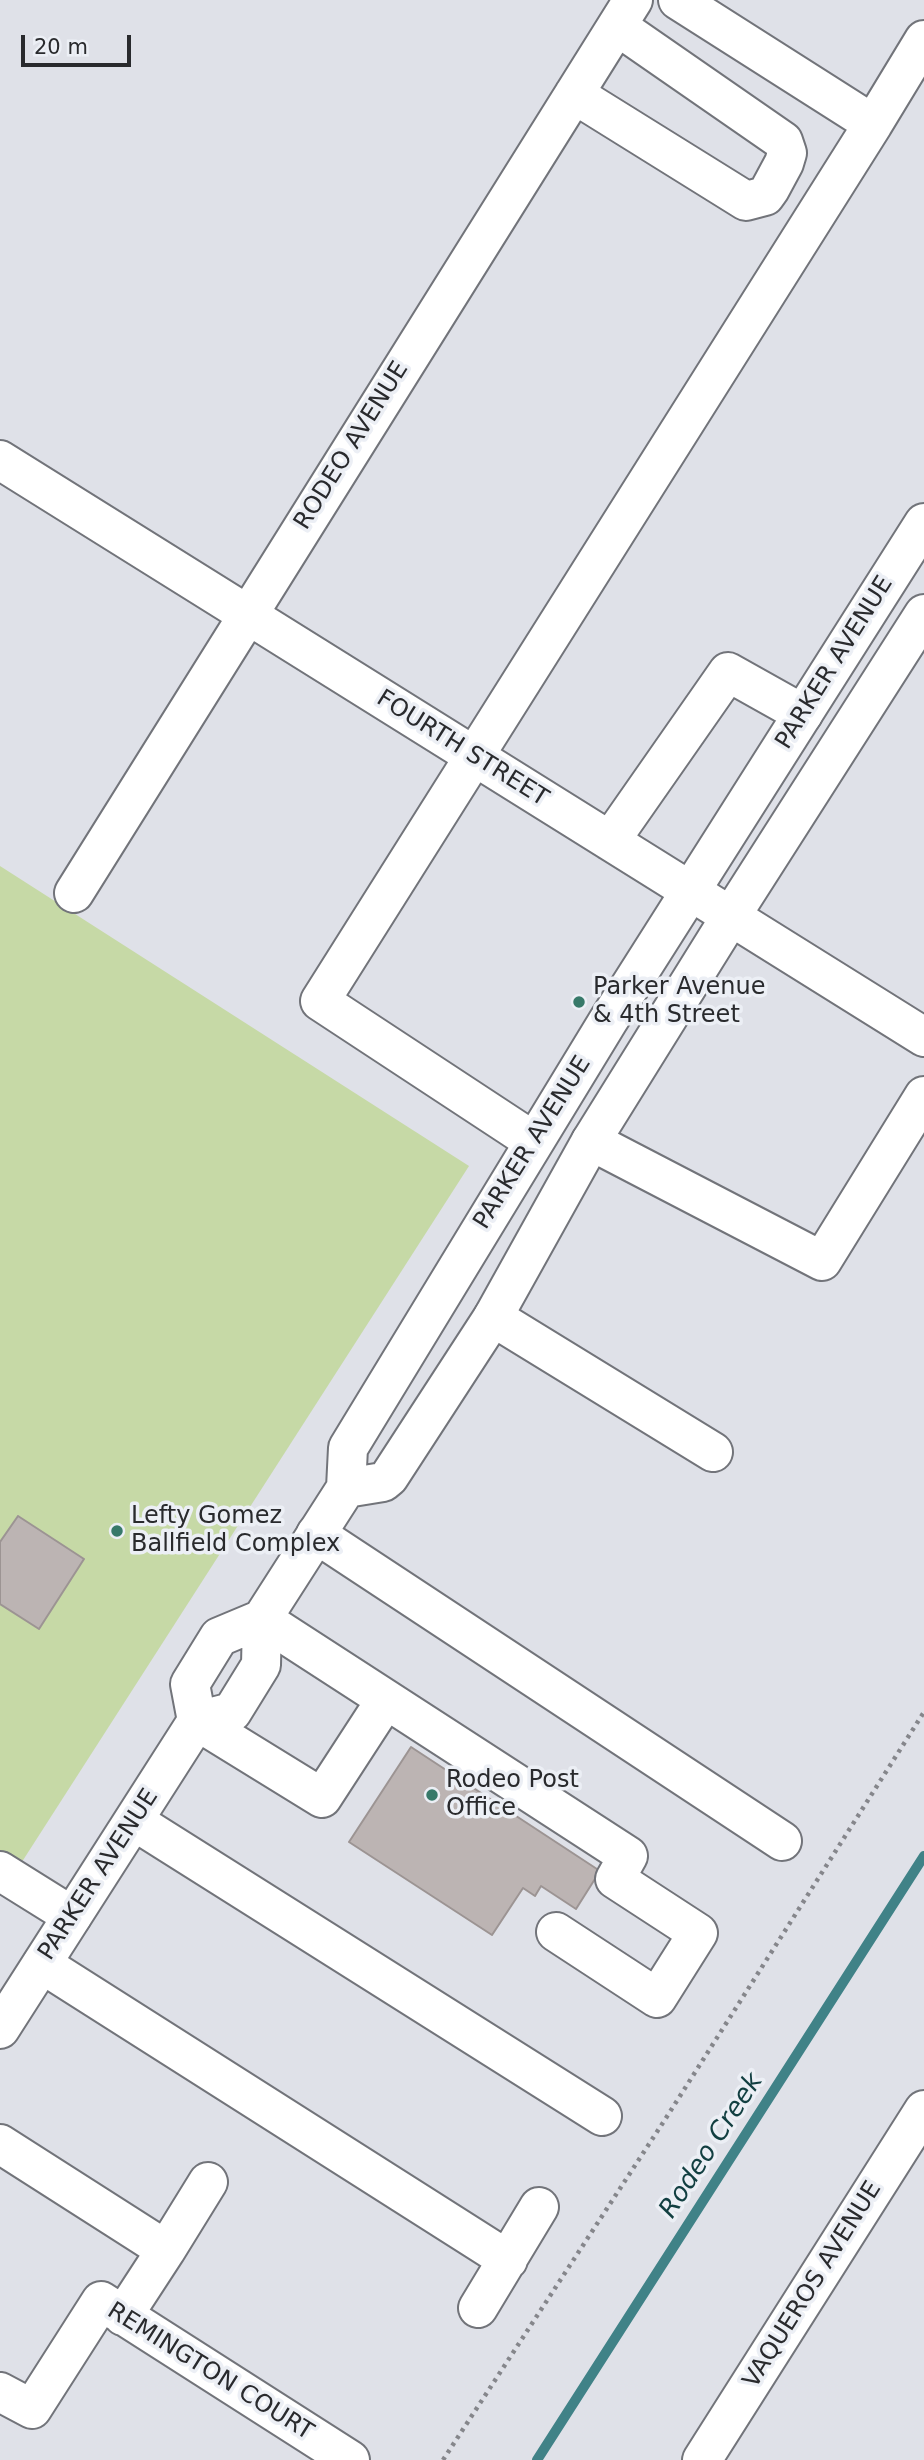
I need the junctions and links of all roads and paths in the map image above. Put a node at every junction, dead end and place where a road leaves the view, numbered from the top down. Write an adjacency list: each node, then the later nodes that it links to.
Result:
1 (678, 0): 5 (main road)
2 (625, 13): 4 (main road, RODEO AVENUE); 4 (main road)
3 (924, 40): 5 (main road)
4 (574, 94): 8 (main road, RODEO AVENUE)
5 (873, 124): 11 (main road)
6 (0, 460): 8 (main road, FOURTH STREET)
7 (924, 523): 10 (main road, PARKER AVENUE)
8 (246, 614): 11 (main road, FOURTH STREET); 14 (main road, RODEO AVENUE)
9 (924, 614): 15 (main road, PARKER AVENUE)
10 (803, 714): 12 (main road); 13 (main road, PARKER AVENUE)
11 (472, 755): 12 (main road, FOURTH STREET); 18 (main road)
12 (610, 841): 13 (main road, FOURTH STREET)
13 (690, 891): 15 (main road, FOURTH STREET); 18 (main road, PARKER AVENUE)
14 (74, 893)
15 (731, 916): 16 (main road, FOURTH STREET); 19 (main road, PARKER AVENUE)
16 (924, 1037)
17 (924, 1096): 19 (main road)
18 (533, 1141): 22 (main road, PARKER AVENUE)
19 (591, 1141): 20 (main road, PARKER AVENUE)
20 (493, 1317): 21 (main road); 22 (main road, PARKER AVENUE)
21 (713, 1452)
22 (346, 1488): 23 (main road)
23 (316, 1534): 24 (main road); 29 (main road)
24 (262, 1619): 25 (main road); 27 (main road); 27 (main road)
25 (385, 1701): 27 (main road); 32 (main road)
26 (924, 1712): 46 (path)
27 (197, 1721): 28 (main road, PARKER AVENUE)
28 (134, 1821): 31 (main road, PARKER AVENUE); 36 (main road)
29 (782, 1841)
30 (0, 1871): 31 (main road)
31 (72, 1916): 33 (main road, PARKER AVENUE)
32 (556, 1932)
33 (41, 1964): 34 (main road, PARKER AVENUE); 41 (main road)
34 (0, 2029)
35 (924, 2110): 47 (main road, VAQUEROS AVENUE)
36 (602, 2116)
37 (0, 2144): 40 (main road)
38 (208, 2182): 40 (main road)
39 (539, 2207): 41 (main road)
40 (166, 2250): 43 (main road)
41 (508, 2260): 42 (main road)
42 (478, 2308)
43 (123, 2316): 44 (main road, REMINGTON COURT); 45 (main road, REMINGTON COURT)
44 (0, 2392)
45 (350, 2460)
46 (443, 2460)
47 (702, 2460)

